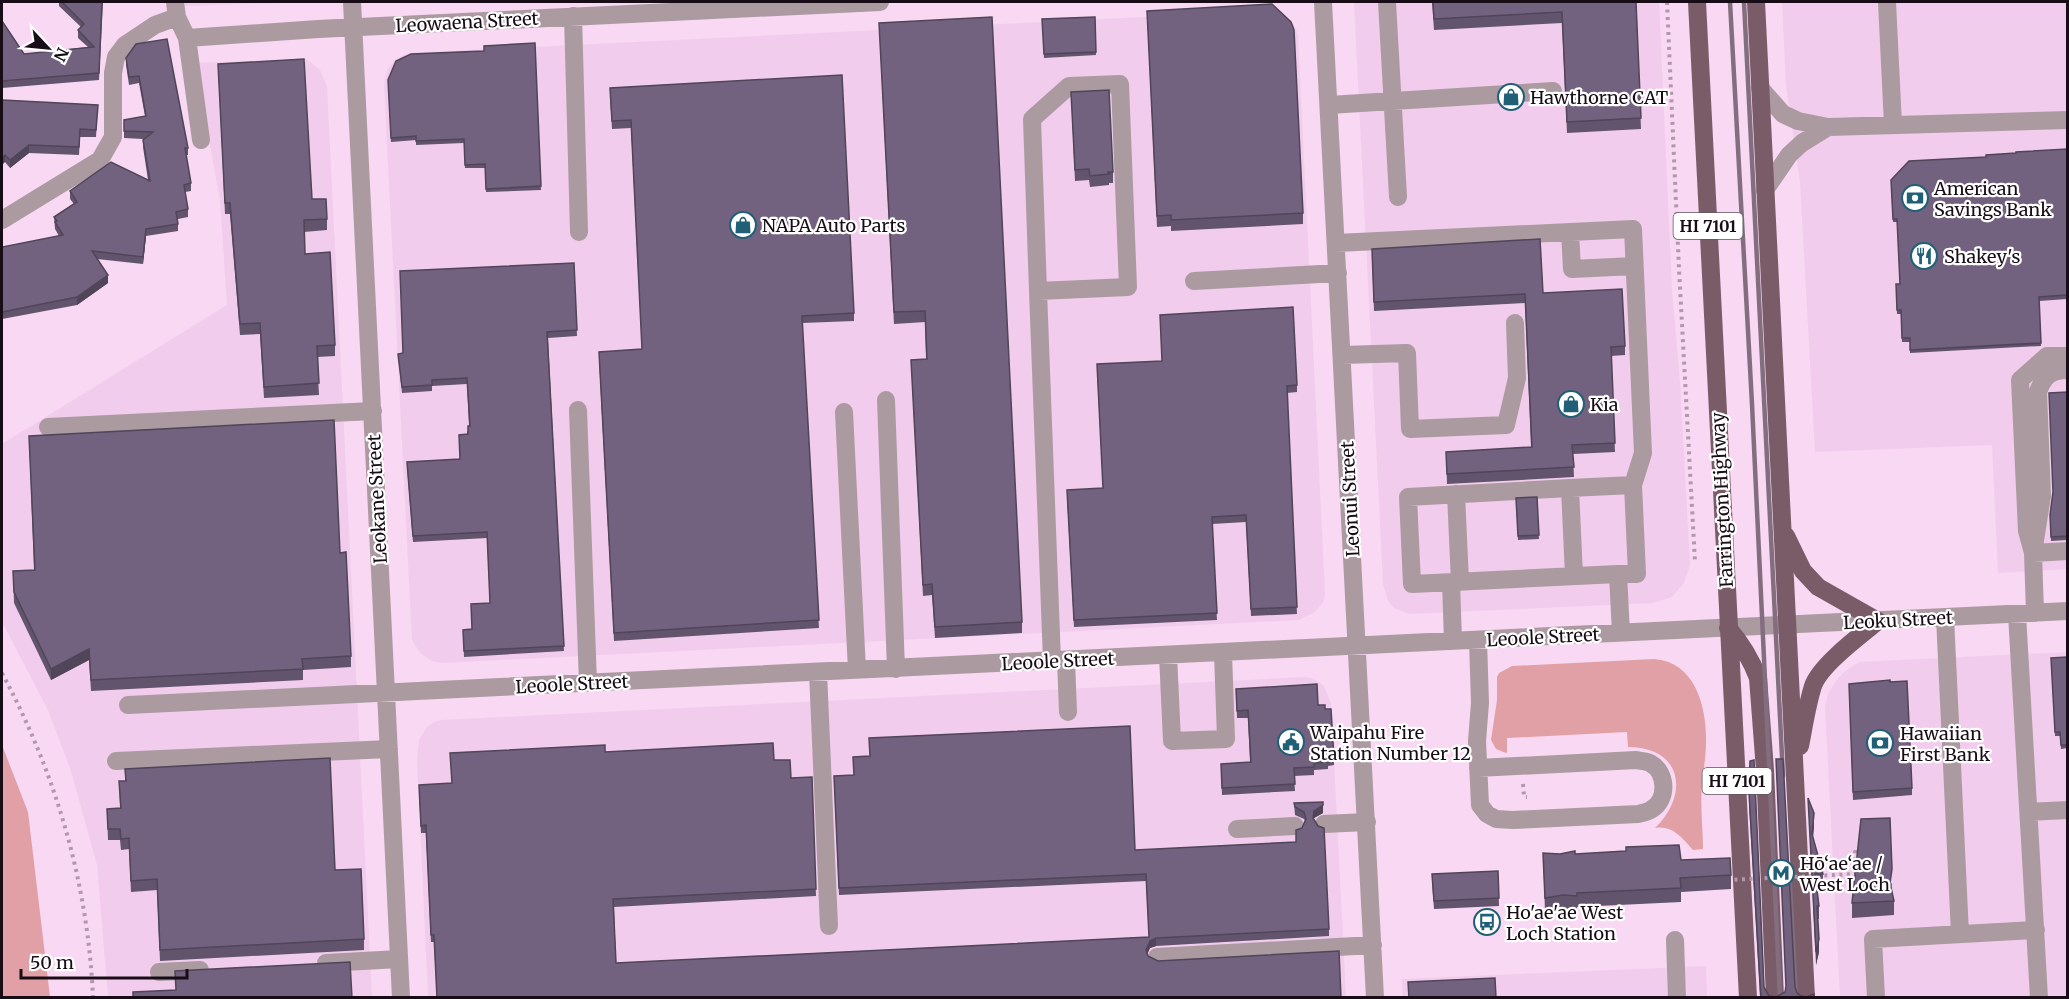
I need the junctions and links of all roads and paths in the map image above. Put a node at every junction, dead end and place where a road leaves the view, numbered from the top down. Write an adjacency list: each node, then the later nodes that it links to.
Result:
1 (352, 2): 13 (street, Leokane Street)
2 (880, 2): 9 (street, Leowaena Street)
3 (1323, 2): 18 (street, Leonui Street)
4 (1387, 2): 17 (street)
5 (1667, 2): 48 (path)
6 (1697, 2): 58 (main road, Farrington Highway / HI 7101)
7 (1756, 2): 15 (main road, HI 7101)
8 (1887, 2): 20 (street)
9 (807, 3): 10 (street, Leowaena Street)
10 (692, 6): 12 (street, Leowaena Street)
11 (176, 9): 14 (street); 25 (street)
12 (573, 16): 13 (street, Leowaena Street); 26 (street)
13 (353, 27): 14 (street, Leowaena Street); 39 (street, Leokane Street)
14 (186, 38): 22 (street)
15 (1760, 88): 21 (street); 23 (main road, HI 7101)
16 (1553, 91): 17 (street)
17 (1393, 101): 18 (street); 24 (street)
18 (1329, 105): 28 (street, Leonui Street)
19 (2067, 120): 20 (street)
20 (1893, 125): 21 (street)
21 (1828, 127): 23 (street)
22 (201, 140)
23 (1765, 190): 45 (main road, HI 7101)
24 (1398, 197)
25 (2, 220)
26 (579, 232)
27 (1570, 232): 28 (street); 29 (street); 29 (street)
28 (1336, 243): 30 (street, Leonui Street)
29 (1634, 266): 42 (street)
30 (1338, 273): 31 (street); 34 (street, Leonui Street)
31 (1194, 281)
32 (1038, 291): 32 (street); 65 (street)
33 (1515, 323): 34 (street)
34 (1342, 355): 62 (street, Leonui Street)
35 (2067, 356): 47 (street)
36 (2067, 370): 47 (street)
37 (886, 400): 66 (street)
38 (578, 410): 70 (street)
39 (373, 411): 41 (street); 71 (street, Leokane Street)
40 (844, 412): 67 (street)
41 (48, 427)
42 (1633, 485): 43 (street); 49 (street)
43 (1570, 488): 44 (street); 50 (street)
44 (1456, 494): 51 (street); 51 (street)
45 (1781, 527): 56 (main road); 57 (main road, HI 7101)
46 (2067, 551): 47 (street)
47 (2033, 552): 53 (street)
48 (1695, 562)
49 (1618, 574): 50 (street); 59 (street)
50 (1574, 576): 51 (street)
51 (1455, 582): 61 (street)
52 (2067, 611): 53 (street, Leoku Street)
53 (2035, 613): 54 (street, Leoku Street)
54 (2017, 614): 55 (street, Leoku Street); 81 (street)
55 (1945, 617): 56 (street, Leoku Street); 90 (street)
56 (1878, 621): 57 (street, Leoku Street); 78 (main road)
57 (1788, 625): 58 (street, Leoku Street); 78 (main road, HI 7101)
58 (1728, 628): 59 (street, Leoole Street); 103 (main road, Farrington Highway / HI 7101); 104 (main road)
59 (1621, 633): 60 (street, Leoole Street)
60 (1478, 640): 61 (street, Leoole Street); 77 (street)
61 (1453, 641): 62 (street, Leoole Street)
62 (1358, 646): 63 (street, Leoole Street); 82 (street, Leonui Street)
63 (1222, 653): 64 (street, Leoole Street); 64 (street)
64 (1168, 655): 65 (street, Leoole Street)
65 (1059, 661): 66 (street, Leoole Street); 73 (street)
66 (897, 669): 67 (street, Leoole Street)
67 (857, 670): 68 (street, Leoole Street)
68 (818, 672): 70 (street, Leoole Street); 88 (street)
69 (2, 673): 99 (path)
70 (588, 684): 71 (street, Leoole Street)
71 (387, 693): 72 (street, Leoole Street); 74 (street, Leokane Street)
72 (128, 705)
73 (1068, 712)
74 (389, 749): 75 (street); 94 (street, Leokane Street)
75 (116, 761)
76 (1522, 766): 77 (street); 77 (street); 79 (path)
77 (1478, 768)
78 (1795, 768): 105 (main road, HI 7101)
79 (1535, 797)
80 (2067, 810): 81 (street)
81 (2029, 812): 89 (street)
82 (1366, 822): 83 (street); 92 (street, Leonui Street)
83 (1324, 824)
84 (1295, 826): 85 (street)
85 (1237, 829)
86 (1855, 846): 87 (path, bridge)
87 (1722, 880)
88 (829, 926)
89 (2036, 930): 90 (street); 106 (street)
90 (1960, 934): 98 (street)
91 (1675, 940): 102 (street)
92 (1372, 945): 93 (street); 101 (street, Leonui Street)
93 (1157, 957)
94 (399, 959): 95 (street); 100 (street, Leokane Street)
95 (308, 964)
96 (217, 969): 97 (street)
97 (159, 972)
98 (1876, 997)
99 (93, 998)
100 (401, 998)
101 (1375, 998)
102 (1677, 998)
103 (1748, 998)
104 (1775, 998)
105 (1806, 998)
106 (2039, 998)

